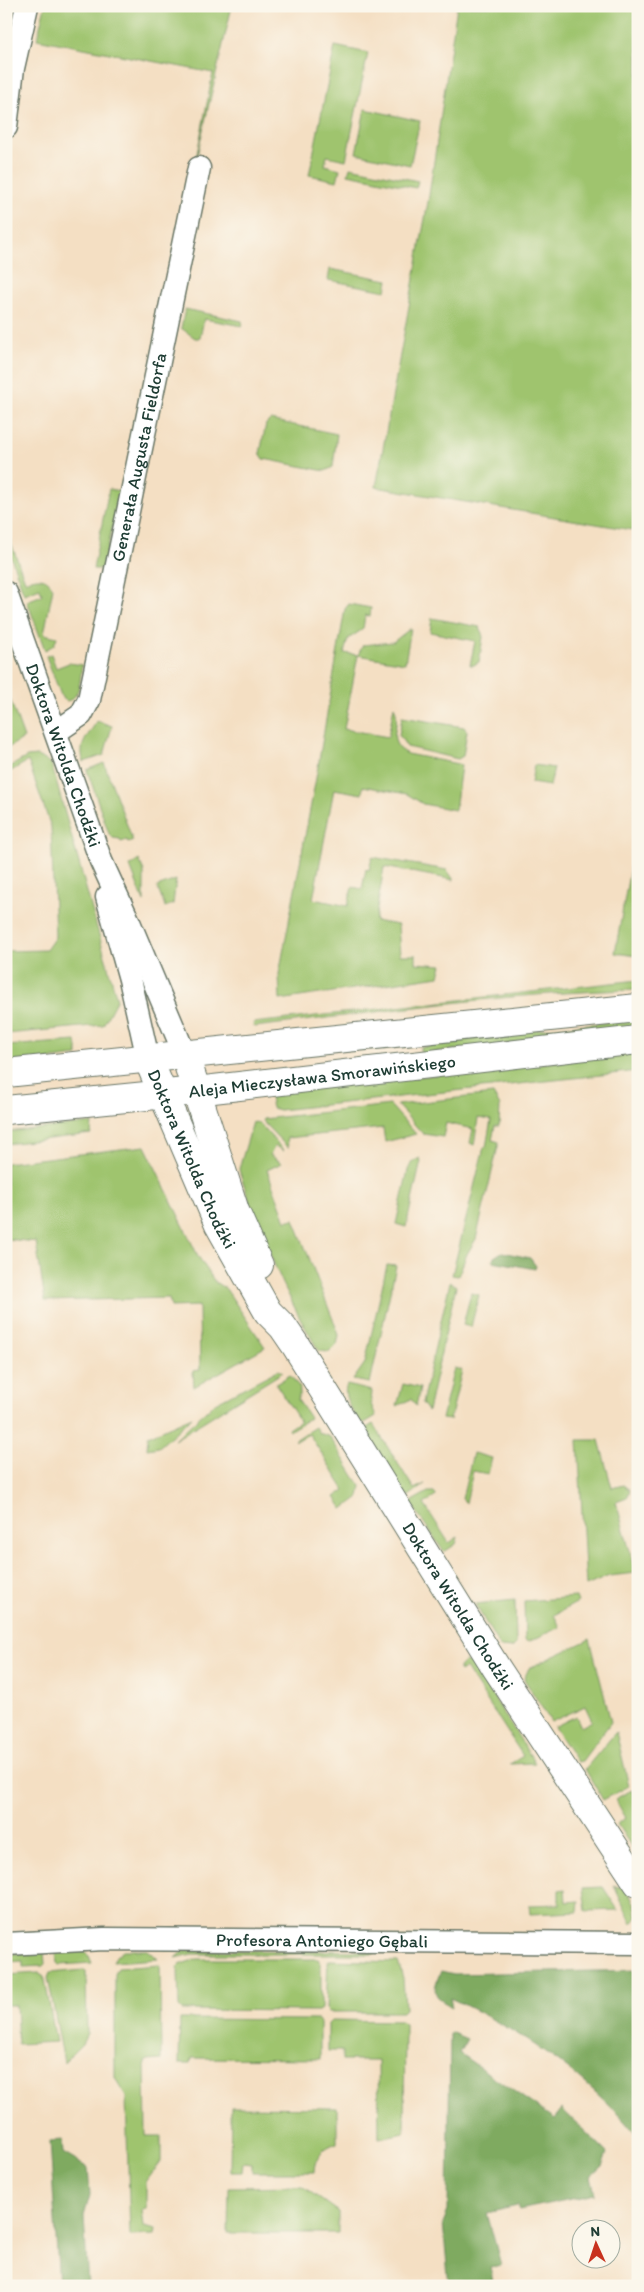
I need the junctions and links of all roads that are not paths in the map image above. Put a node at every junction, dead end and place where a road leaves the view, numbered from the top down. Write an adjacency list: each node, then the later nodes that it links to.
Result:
1 (28, 6): 2 (street)
2 (6, 127)
3 (199, 168): 5 (street, Generała Augusta Fieldorfa)
4 (6, 593): 5 (street, Doktora Witolda Chodźki)
5 (56, 732): 6 (street, Doktora Witolda Chodźki)
6 (101, 861): 9 (street, Doktora Witolda Chodźki); 10 (street, Doktora Witolda Chodźki)
7 (638, 1008): 9 (main road, Aleja Mieczysława Smorawińskiego)
8 (638, 1040): 12 (main road, Aleja Mieczysława Smorawińskiego)
9 (184, 1055): 10 (main road, Aleja Mieczysława Smorawińskiego); 12 (main road, Doktora Witolda Chodźki)
10 (148, 1059): 11 (main road, Aleja Mieczysława Smorawińskiego); 13 (main road, Doktora Witolda Chodźki)
11 (6, 1072)
12 (196, 1091): 13 (main road, Aleja Mieczysława Smorawińskiego); 15 (main road, Doktora Witolda Chodźki)
13 (162, 1094): 14 (main road, Aleja Mieczysława Smorawińskiego); 15 (main road, Doktora Witolda Chodźki)
14 (6, 1110)
15 (283, 1327): 16 (main road, Doktora Witolda Chodźki)
16 (638, 1883)
17 (638, 1943): 18 (street, Profesora Antoniego Gębali)
18 (6, 1944)

